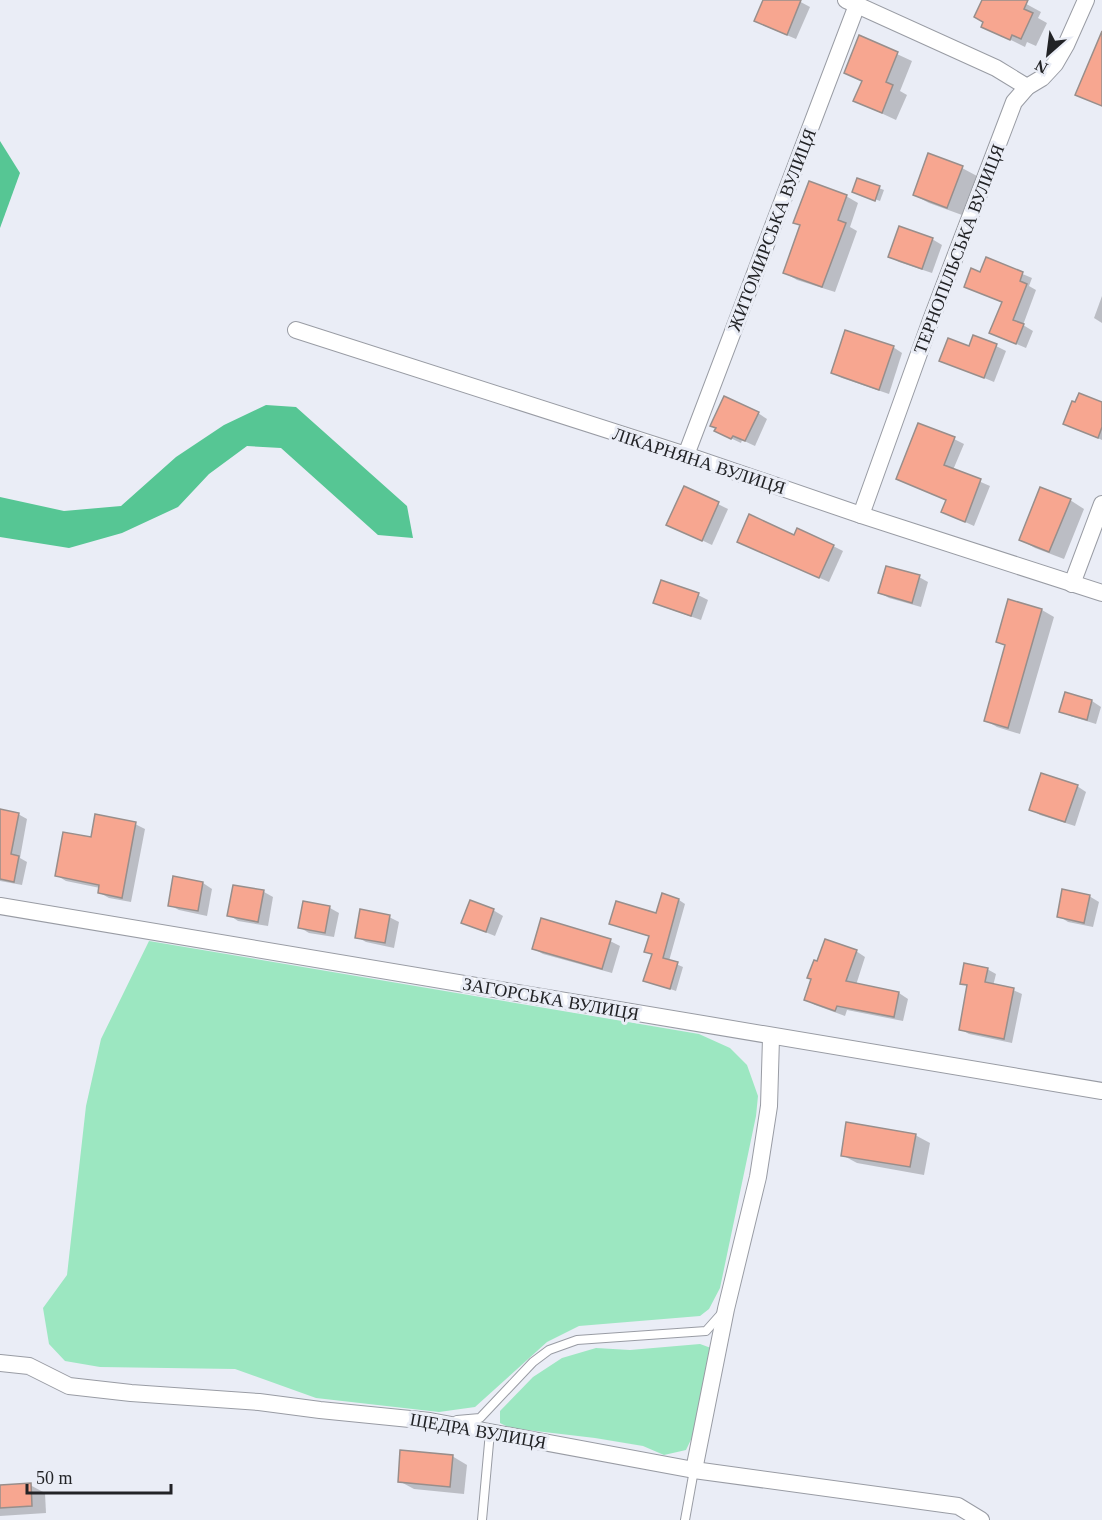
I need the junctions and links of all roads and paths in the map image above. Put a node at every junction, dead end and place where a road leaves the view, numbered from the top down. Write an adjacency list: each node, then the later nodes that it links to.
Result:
1 (1086, 0): 3 (street, ТЕРНОПІЛЬСЬКА ВУЛИЦЯ)
2 (851, 2): 3 (street); 5 (street, ЖИТОМИРСЬКА ВУЛИЦЯ)
3 (1027, 87): 7 (street, ТЕРНОПІЛЬСЬКА ВУЛИЦЯ)
4 (296, 330): 5 (street, ЛІКАРНЯНА ВУЛИЦЯ)
5 (686, 455): 7 (street, ЛІКАРНЯНА ВУЛИЦЯ)
6 (1102, 504): 8 (street)
7 (861, 515): 8 (street, ЛІКАРНЯНА ВУЛИЦЯ)
8 (1072, 584): 9 (street, ЛІКАРНЯНА ВУЛИЦЯ)
9 (1102, 593)
10 (0, 906): 11 (street, ЗАГОРСЬКА ВУЛИЦЯ)
11 (771, 1038): 12 (street, ЗАГОРСЬКА ВУЛИЦЯ); 13 (street)
12 (1102, 1091)
13 (726, 1309): 15 (lane); 17 (street)
14 (0, 1363): 15 (street, ЩЕДРА ВУЛИЦЯ)
15 (430, 1420): 16 (street, ЩЕДРА ВУЛИЦЯ)
16 (490, 1432): 17 (street, ЩЕДРА ВУЛИЦЯ); 18 (lane)
17 (694, 1470): 19 (lane); 20 (street, ЩЕДРА ВУЛИЦЯ)
18 (482, 1520)
19 (685, 1520)
20 (981, 1520)

